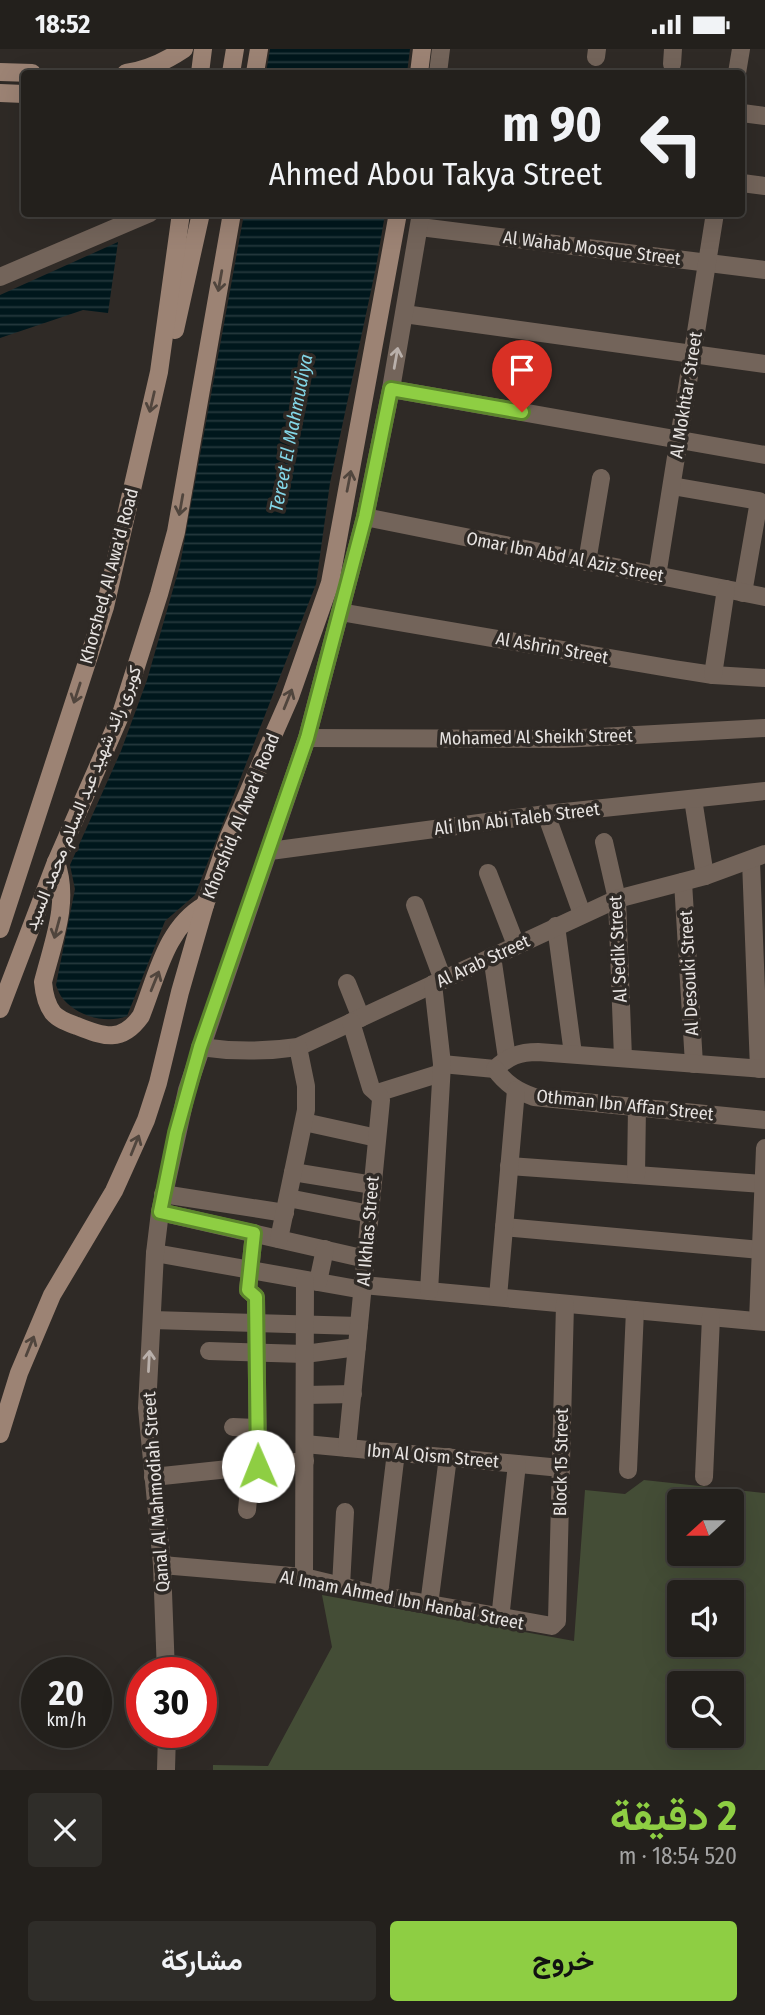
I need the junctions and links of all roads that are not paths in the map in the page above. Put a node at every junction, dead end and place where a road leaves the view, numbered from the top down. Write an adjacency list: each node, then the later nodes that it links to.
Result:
1 (184, 49): 8 (main road)
2 (203, 49): 9 (main road)
3 (235, 49): 10 (main road)
4 (259, 49): 11 (main road)
5 (422, 49): 12 (main road)
6 (441, 49): 13 (street)
7 (741, 49): 14 (street)
8 (142, 70)
9 (200, 70)
10 (232, 70)
11 (256, 70)
12 (419, 70)
13 (438, 70)
14 (738, 70)
15 (0, 72): 16 (main road)
16 (21, 73)
17 (0, 93): 18 (main road)
18 (21, 94)
19 (745, 113): 20 (street)
20 (765, 116)
21 (745, 183): 22 (street)
22 (765, 186)
23 (141, 217): 32 (street)
24 (180, 217): 36 (main road, Khorshed, Al Awa'd Road)
25 (200, 217): 36 (main road)
26 (231, 217): 58 (main road, كوبرى رائد شهيد عبد السلام محمد السيد, one-way to 58)
27 (397, 217): 63 (main road, Khorshid, Al Awa'd Road, one-way to 27)
28 (714, 217): 30 (street, Al Mokhtar Street)
29 (421, 220): 30 (street, Al Wahab Mosque Street); 33 (street, Qanal Al Mahmodiah Street)
30 (707, 263): 31 (street, Al Wahab Mosque Street); 34 (street, Al Mokhtar Street)
31 (765, 270)
32 (0, 277)
33 (404, 314): 34 (street); 37 (street, Qanal Al Mahmodiah Street, one-way to 33)
34 (693, 354): 35 (street); 38 (street, Al Mokhtar Street)
35 (765, 364)
36 (159, 372): 67 (main road, Khorshed, Al Awa'd Road, one-way to 67)
37 (391, 389): 38 (street); 42 (street, Qanal Al Mahmodiah Street)
38 (679, 440): 39 (street); 41 (street, Al Mokhtar Street)
39 (765, 455)
40 (601, 478): 43 (street)
41 (672, 486): 44 (street, Al Mokhtar Street); 45 (street)
42 (365, 517): 43 (street, Omar Ibn Abd Al Aziz Street); 47 (street, Qanal Al Mahmodiah Street)
43 (587, 562): 44 (street, Omar Ibn Abd Al Aziz Street)
44 (657, 576): 45 (street, Omar Ibn Abd Al Aziz Street)
45 (734, 591): 46 (street, Omar Ibn Abd Al Aziz Street); 48 (street)
46 (765, 597)
47 (340, 612): 48 (street, Al Ashrin Street); 51 (street, Qanal Al Mahmodiah Street)
48 (713, 675): 49 (street, Al Ashrin Street)
49 (765, 678)
50 (765, 728): 51 (street, Mohamed Al Sheikh Street)
51 (307, 738): 56 (street, Qanal Al Mahmodiah Street)
52 (765, 791): 53 (street, Ali Ibn Abi Taleb Street)
53 (694, 799): 54 (street, Ali Ibn Abi Taleb Street); 60 (street)
54 (545, 814): 56 (street, Ali Ibn Abi Taleb Street); 65 (street)
55 (604, 842): 62 (street, Al Sedik Street)
56 (270, 851): 74 (street, Qanal Al Mahmodiah Street)
57 (758, 858): 60 (street, Al Arab Street); 81 (street)
58 (56, 862): 63 (main road, one-way to 63); 72 (main road, كوبرى رائد شهيد عبد السلام محمد السيد)
59 (488, 873): 68 (street)
60 (705, 876): 61 (street, Al Arab Street)
61 (683, 882): 62 (street, Al Arab Street); 79 (street, Al Desouki Street)
62 (617, 899): 65 (street, Al Arab Street); 77 (street, Al Sedik Street)
63 (205, 905): 122 (main road, Khorshid, Al Awa'd Road, one-way to 63)
64 (415, 905): 70 (street)
65 (582, 914): 66 (street, Al Arab Street)
66 (556, 926): 68 (street, Al Arab Street); 76 (street)
67 (0, 929)
68 (516, 945): 69 (street, Al Arab Street)
69 (492, 956): 70 (street, Al Arab Street); 78 (street)
70 (438, 982): 73 (street, Al Arab Street); 80 (street)
71 (347, 983): 73 (street, Al Ikhlas Street)
72 (0, 1009)
73 (356, 1020): 75 (street, Al Arab Street); 83 (street, Al Ikhlas Street)
74 (200, 1047): 75 (street, Al Arab Street); 94 (street, Qanal Al Mahmodiah Street)
75 (298, 1047): 86 (street)
76 (573, 1054): 77 (street); 78 (street)
77 (624, 1058): 79 (street)
78 (501, 1063): 80 (street); 82 (street, Othman Ibn Affan Street)
79 (694, 1064): 81 (street)
80 (442, 1069): 83 (street); 108 (street)
81 (762, 1069)
82 (516, 1090): 84 (street, Othman Ibn Affan Street); 89 (street)
83 (377, 1093): 87 (street, Al Ikhlas Street)
84 (637, 1107): 85 (street, Othman Ibn Affan Street); 91 (street)
85 (765, 1120)
86 (304, 1122): 87 (street); 90 (street)
87 (377, 1138): 93 (street, Al Ikhlas Street)
88 (765, 1148): 92 (street)
89 (509, 1166): 91 (street); 98 (street)
90 (293, 1172): 93 (street); 95 (street)
91 (636, 1175): 92 (street)
92 (763, 1184): 102 (street)
93 (373, 1185): 97 (street, Al Ikhlas Street)
94 (163, 1194): 95 (street); 96 (street, Qanal Al Mahmodiah Street)
95 (286, 1206): 97 (street); 100 (street)
96 (160, 1212): 99 (street); 103 (street, Qanal Al Mahmodiah Street)
97 (370, 1214): 104 (street, Al Ikhlas Street)
98 (504, 1227): 102 (street); 109 (street)
99 (254, 1233): 100 (street); 105 (street)
100 (279, 1239): 101 (street)
101 (325, 1249): 104 (street); 106 (street)
102 (761, 1250): 114 (street)
103 (155, 1253): 105 (street); 113 (street, Qanal Al Mahmodiah Street)
104 (366, 1259): 107 (street, Al Ikhlas Street)
105 (250, 1270): 106 (street); 115 (street)
106 (311, 1281): 107 (street); 116 (street)
107 (363, 1287): 108 (street); 117 (street, Al Ikhlas Street)
108 (429, 1291): 109 (street)
109 (498, 1297): 110 (street)
110 (565, 1304): 111 (street); 135 (street, Block 15 Street)
111 (635, 1310): 112 (street); 136 (street)
112 (711, 1317): 114 (street); 138 (street)
113 (152, 1320): 115 (street); 137 (street, Qanal Al Mahmodiah Street, one-way to 113)
114 (761, 1322)
115 (256, 1323): 116 (street); 120 (street)
116 (305, 1325): 117 (street); 121 (street)
117 (359, 1326): 118 (street, Al Ikhlas Street)
118 (357, 1347): 121 (street); 123 (street, Al Ikhlas Street)
119 (209, 1351): 120 (street)
120 (257, 1353): 121 (street); 127 (street)
121 (305, 1354): 124 (street)
122 (19, 1373): 125 (main road); 128 (main road, Khorshid, Al Awa'd Road)
123 (353, 1394): 124 (street); 129 (street, Al Ikhlas Street)
124 (305, 1395): 130 (street)
125 (0, 1398)
126 (233, 1427): 127 (street)
127 (257, 1428): 134 (street)
128 (0, 1434)
129 (347, 1448): 130 (street, Ibn Al Qism Street); 131 (street, Ibn Al Qism Street)
130 (305, 1452): 134 (street, Ibn Al Qism Street); 142 (street)
131 (396, 1453): 132 (street, Ibn Al Qism Street); 144 (street)
132 (448, 1457): 133 (street, Ibn Al Qism Street); 145 (street)
133 (517, 1464): 135 (street, Ibn Al Qism Street); 146 (street)
134 (254, 1466): 137 (street, Ibn Al Qism Street); 139 (street)
135 (561, 1468): 147 (street, Block 15 Street)
136 (628, 1470)
137 (153, 1477): 141 (street, Qanal Al Mahmodiah Street)
138 (704, 1477)
139 (247, 1510)
140 (345, 1512): 143 (street)
141 (162, 1565): 142 (street, Al Imam Ahmed Ibn Hanbal Street); 148 (street, Qanal Al Mahmodiah Street)
142 (304, 1577): 143 (street, Al Imam Ahmed Ibn Hanbal Street)
143 (341, 1586): 144 (street, Al Imam Ahmed Ibn Hanbal Street)
144 (379, 1595): 145 (street, Al Imam Ahmed Ibn Hanbal Street)
145 (429, 1605): 146 (street, Al Imam Ahmed Ibn Hanbal Street)
146 (500, 1619): 147 (street, Al Imam Ahmed Ibn Hanbal Street)
147 (557, 1621)
148 (165, 1657)
149 (167, 1748): 150 (street)
150 (166, 1770)

